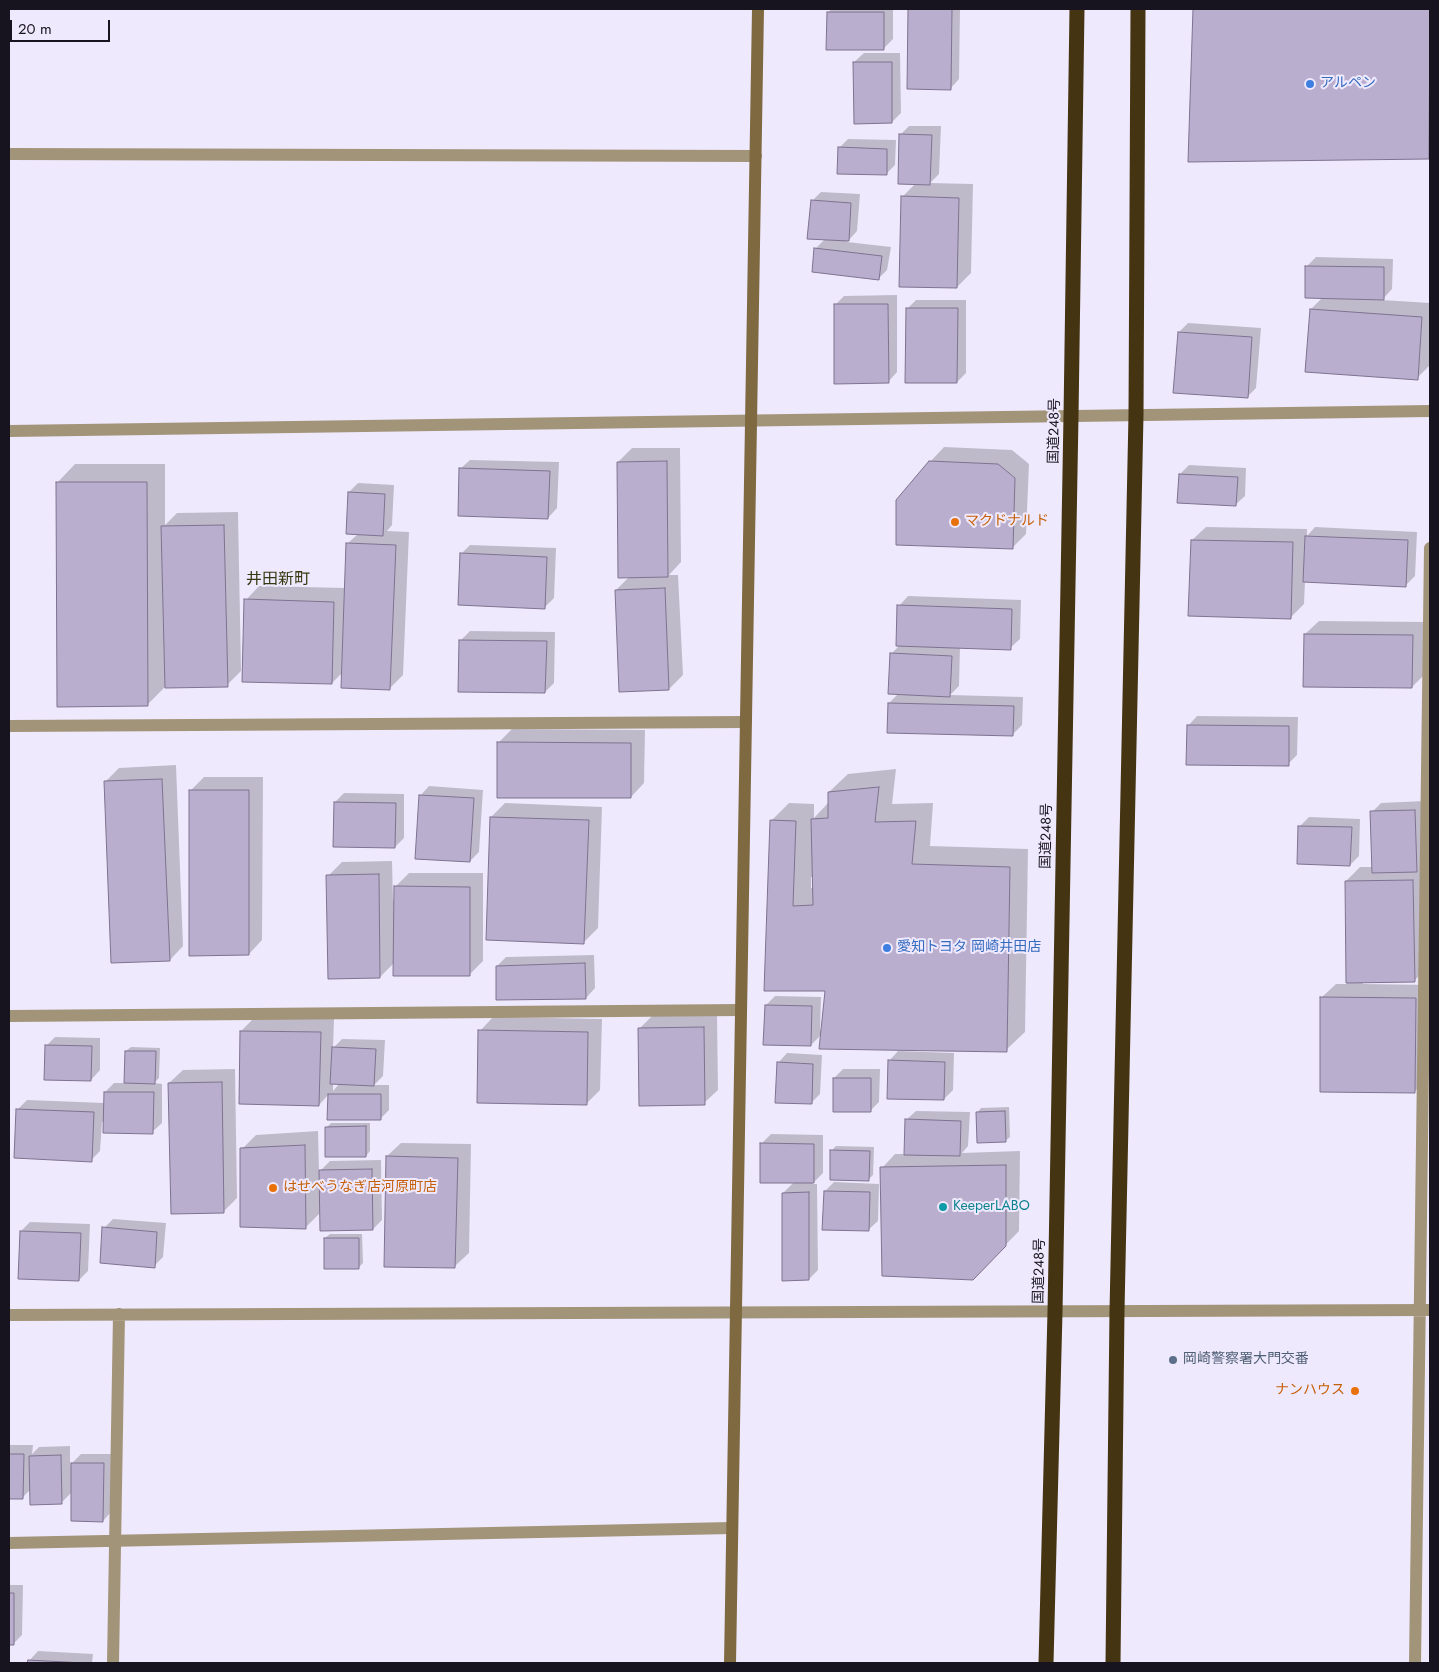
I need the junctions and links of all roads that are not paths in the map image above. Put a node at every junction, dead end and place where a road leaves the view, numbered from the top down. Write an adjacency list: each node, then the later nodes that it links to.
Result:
1 (758, 9): 5 (street)
2 (1077, 9): 8 (highway, 国道248号)
3 (1138, 9): 7 (highway)
4 (9, 154): 5 (street)
5 (756, 156): 9 (street)
6 (1430, 411): 7 (street)
7 (1136, 415): 8 (street); 18 (highway)
8 (1071, 416): 9 (street); 20 (highway, 国道248号)
9 (751, 421): 10 (street); 12 (street)
10 (9, 431)
11 (1430, 548): 14 (street)
12 (746, 722): 13 (street); 15 (street)
13 (9, 726)
14 (1428, 858): 17 (street)
15 (741, 1010): 16 (street); 19 (street)
16 (9, 1016)
17 (1425, 1310): 18 (street); 30 (street)
18 (1117, 1311): 20 (street); 29 (highway)
19 (736, 1312): 20 (street); 21 (street); 23 (street)
20 (1055, 1312): 28 (highway, 国道248号)
21 (118, 1314): 22 (street); 24 (street)
22 (9, 1315)
23 (732, 1528): 24 (street); 27 (street)
24 (115, 1541): 25 (street); 26 (street)
25 (9, 1543)
26 (113, 1663)
27 (730, 1663)
28 (1046, 1663)
29 (1112, 1663)
30 (1415, 1663)

